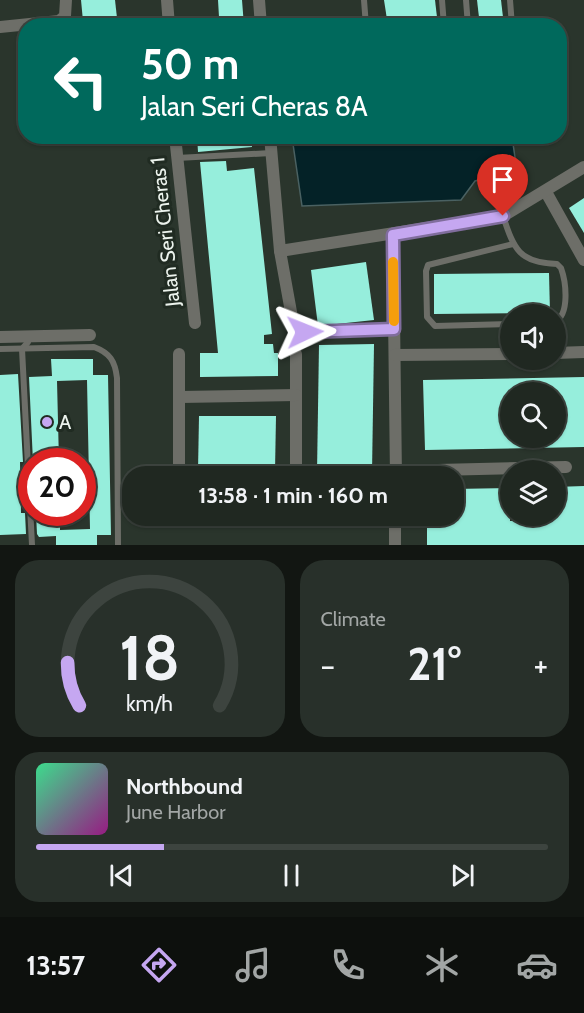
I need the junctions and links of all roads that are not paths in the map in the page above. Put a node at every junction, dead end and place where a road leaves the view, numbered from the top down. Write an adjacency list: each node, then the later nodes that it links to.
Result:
1 (66, 0): 8 (street)
2 (167, 0): 9 (street)
3 (259, 0): 10 (street)
4 (364, 0): 11 (lane)
5 (442, 0): 12 (lane)
6 (466, 0): 13 (lane)
7 (510, 0): 14 (lane)
8 (63, 18)
9 (168, 18)
10 (260, 18)
11 (365, 18)
12 (443, 18)
13 (467, 18)
14 (511, 18)
15 (18, 25): 16 (street)
16 (0, 27)
17 (175, 144): 20 (street, Jalan Seri Cheras 1)
18 (270, 144): 19 (street)
19 (271, 153): 20 (lane); 26 (street)
20 (176, 158): 29 (street, Jalan Seri Cheras 1)
21 (584, 167): 22 (street)
22 (546, 192): 23 (street); 27 (street)
23 (503, 216): 24 (street); 25 (lane)
24 (393, 235): 26 (street); 32 (street)
25 (513, 244): 28 (lane); 31 (lane)
26 (280, 251): 30 (street)
27 (584, 260)
28 (563, 304)
29 (195, 323)
30 (293, 323): 32 (lane)
31 (500, 324)
32 (394, 329): 43 (street)
33 (90, 335): 34 (street)
34 (27, 336): 35 (street); 37 (lane)
35 (6, 337): 37 (lane)
36 (0, 349): 37 (lane)
37 (22, 349): 52 (lane); 53 (lane)
38 (584, 352): 39 (street)
39 (566, 353)
40 (179, 354): 45 (street)
41 (296, 354): 44 (street)
42 (500, 354): 43 (street)
43 (395, 355): 48 (street)
44 (296, 395): 45 (street); 47 (street)
45 (180, 397): 46 (street)
46 (178, 466)
47 (296, 466)
48 (396, 466)
49 (500, 470): 50 (street)
50 (464, 471)
51 (395, 526): 54 (street)
52 (32, 545)
53 (118, 545)
54 (395, 545)

